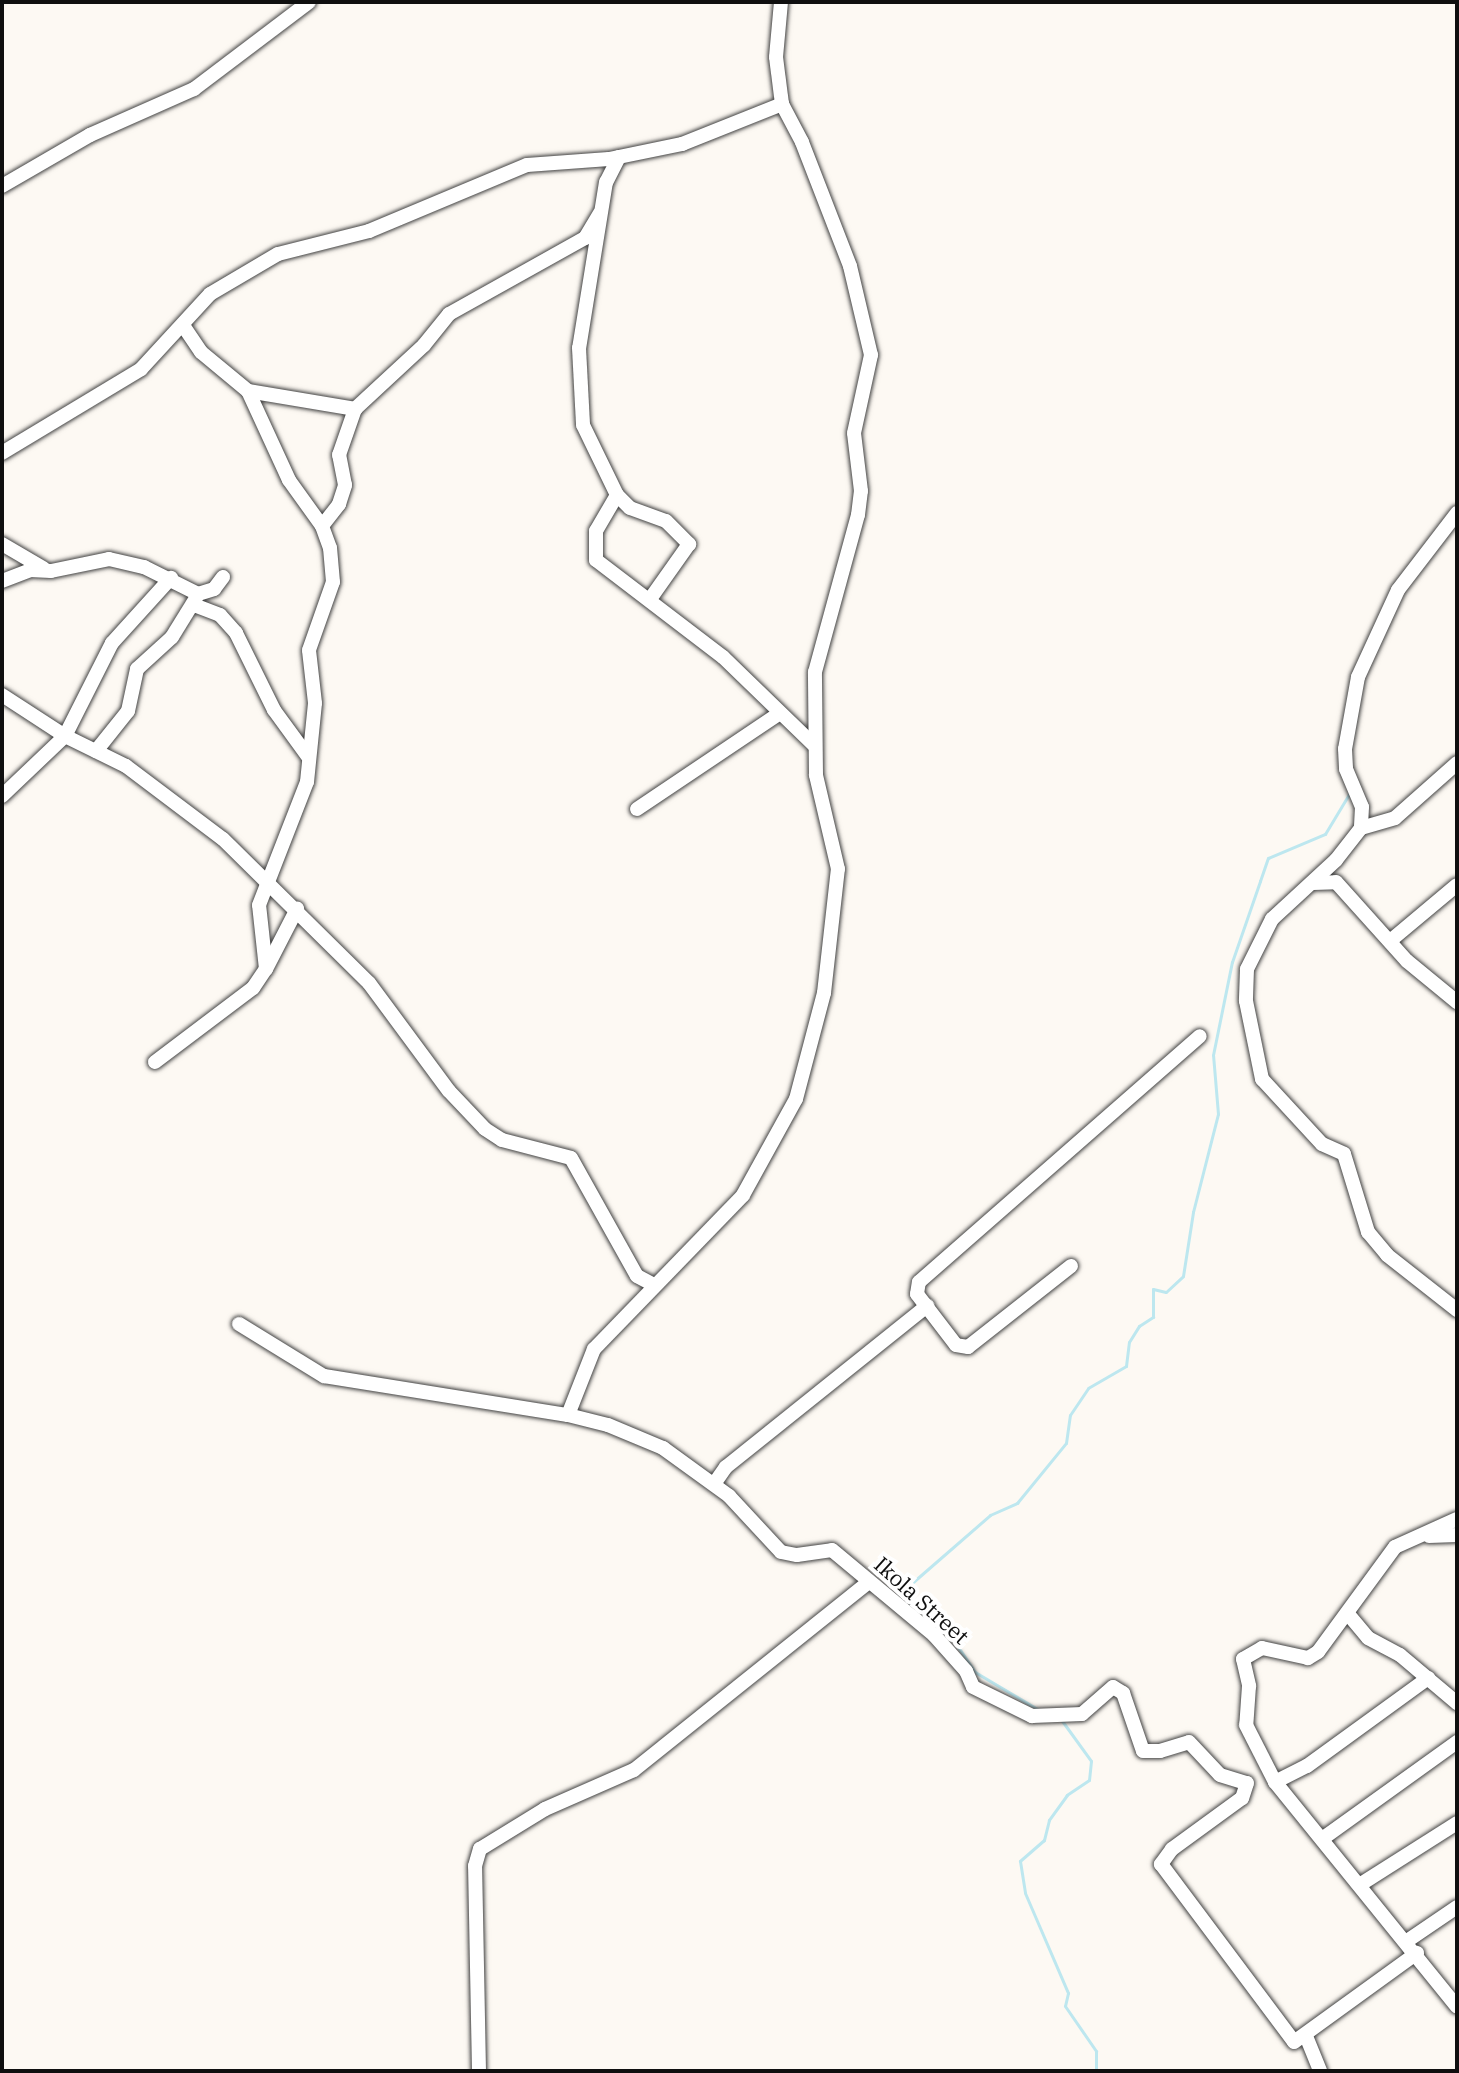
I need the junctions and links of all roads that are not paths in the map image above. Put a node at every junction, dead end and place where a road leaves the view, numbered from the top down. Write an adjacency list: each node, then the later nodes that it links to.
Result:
1 (309, 2): 5 (street)
2 (781, 2): 3 (street)
3 (782, 104): 4 (street); 24 (street)
4 (619, 157): 6 (street); 7 (street)
5 (2, 186)
6 (603, 206): 9 (street); 11 (street)
7 (183, 325): 8 (street); 10 (street)
8 (248, 391): 9 (street); 13 (street)
9 (355, 409): 13 (street)
10 (2, 453)
11 (617, 495): 20 (street); 20 (street)
12 (1457, 513): 30 (street)
13 (322, 526): 26 (street)
14 (2, 544): 15 (street)
15 (51, 571): 17 (street); 18 (street)
16 (223, 577): 19 (street)
17 (171, 578): 19 (street); 23 (street)
18 (2, 581)
19 (196, 599): 25 (street); 26 (street)
20 (650, 599): 22 (street)
21 (2, 695): 23 (street)
22 (780, 713): 24 (street); 29 (street)
23 (65, 736): 25 (street); 28 (street)
24 (815, 746): 41 (street)
25 (96, 751): 31 (street)
26 (309, 758): 31 (street)
27 (1457, 763): 30 (street)
28 (2, 796)
29 (637, 809)
30 (1361, 828): 32 (street)
31 (265, 878): 34 (street); 36 (street)
32 (1309, 884): 35 (street); 43 (street)
33 (1457, 885): 35 (street)
34 (297, 909): 36 (street); 41 (street)
35 (1390, 941): 37 (street)
36 (266, 969): 39 (street)
37 (1455, 1004)
38 (1200, 1036): 42 (street)
39 (155, 1062)
40 (1071, 1266): 42 (street)
41 (654, 1285): 45 (street)
42 (927, 1306): 46 (street)
43 (1457, 1310)
44 (239, 1324): 45 (street, Ikola Street)
45 (568, 1415): 46 (street, Ikola Street)
46 (714, 1484): 50 (street, Ikola Street)
47 (1457, 1519): 49 (street)
48 (1457, 1535): 49 (street)
49 (1416, 1536): 51 (street)
50 (869, 1582): 62 (street, Ikola Street); 63 (street)
51 (1348, 1614): 52 (street); 55 (street)
52 (1428, 1678): 53 (street); 55 (street)
53 (1457, 1703)
54 (1457, 1742): 57 (street)
55 (1275, 1782): 57 (street)
56 (1457, 1823): 58 (street)
57 (1322, 1839): 58 (street)
58 (1361, 1884): 60 (street)
59 (1457, 1907): 60 (street)
60 (1412, 1947): 61 (street); 62 (street)
61 (1456, 2002)
62 (1306, 2036): 64 (street)
63 (479, 2071)
64 (1320, 2071)

